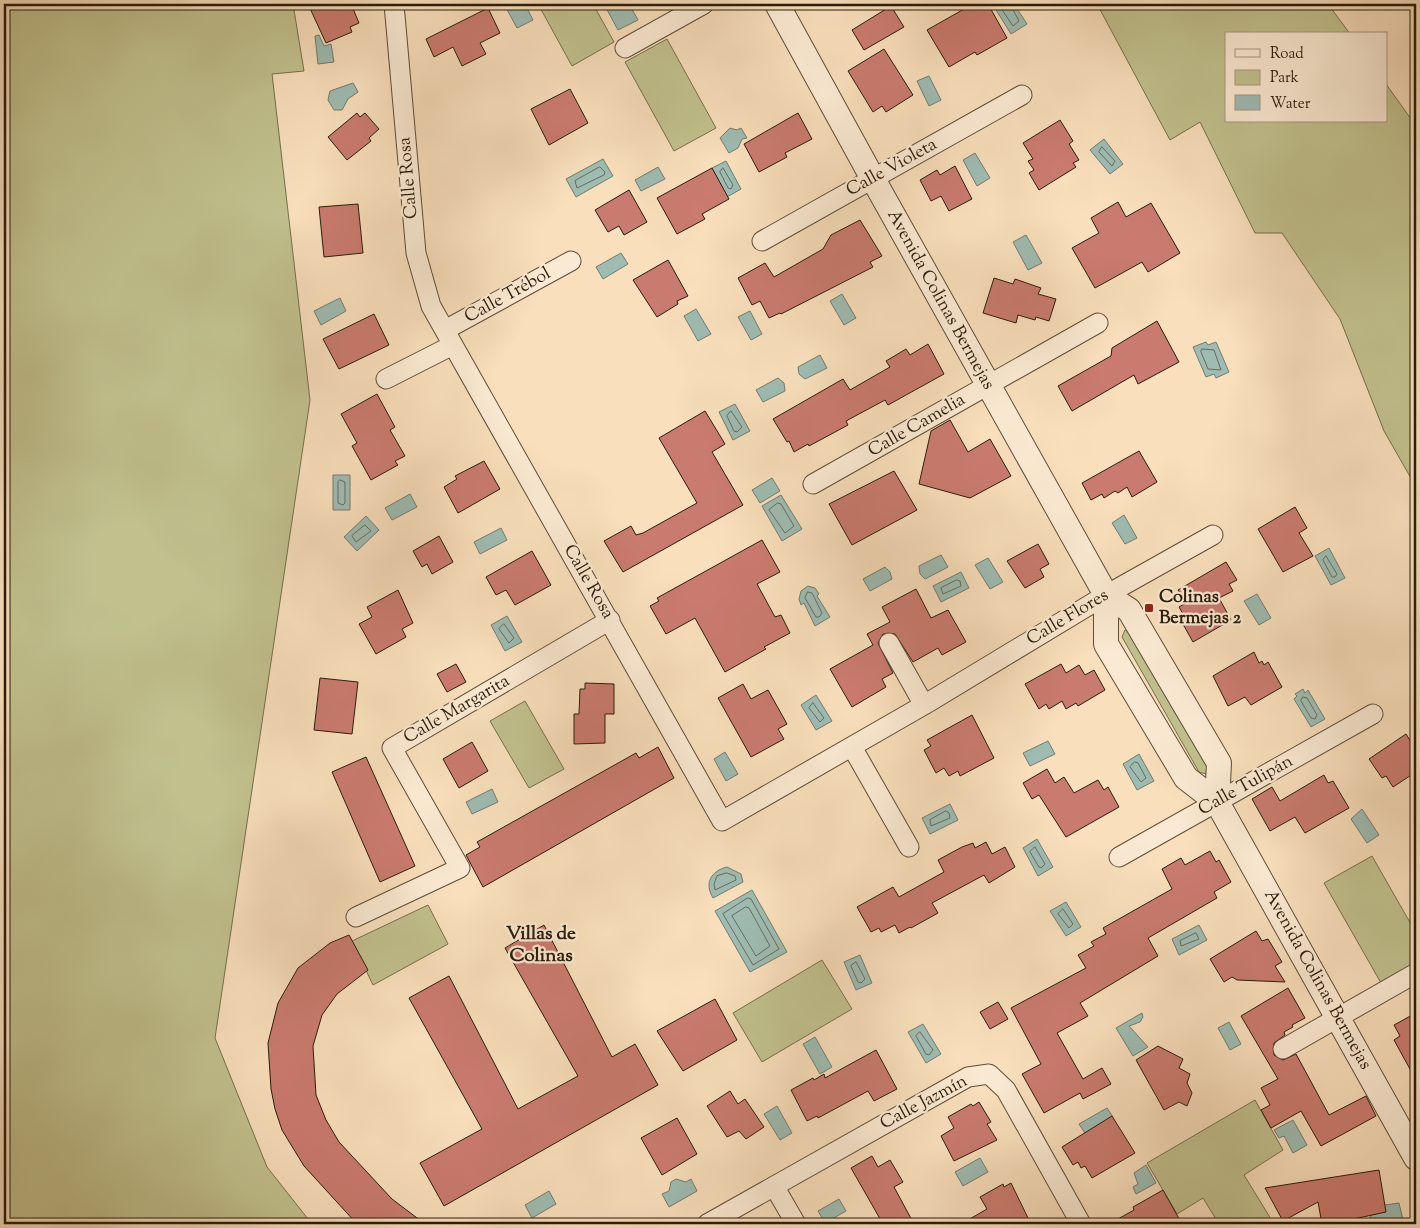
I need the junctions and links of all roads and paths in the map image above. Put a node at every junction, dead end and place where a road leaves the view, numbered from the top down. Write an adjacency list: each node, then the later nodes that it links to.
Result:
1 (394, 4): 10 (street, Calle Rosa)
2 (704, 4): 4 (street)
3 (778, 4): 6 (street, Avenida Colinas Bermejas)
4 (625, 48)
5 (1022, 95): 6 (street, Calle Violeta)
6 (872, 179): 7 (street, Calle Violeta); 12 (street, Avenida Colinas Bermejas)
7 (762, 241)
8 (571, 261): 10 (street, Calle Trébol)
9 (1098, 323): 12 (street, Calle Camelia)
10 (449, 338): 11 (street); 16 (street, Calle Rosa)
11 (386, 379)
12 (988, 386): 13 (street, Calle Camelia); 15 (street, Avenida Colinas Bermejas)
13 (814, 484)
14 (1213, 535): 15 (street, Calle Flores)
15 (1106, 595): 18 (street, Calle Flores); 21 (street, Avenida Colinas Bermejas); 21 (street, Avenida Colinas Bermejas)
16 (610, 620): 22 (street, Calle Rosa); 25 (street, Calle Margarita)
17 (889, 643): 18 (street)
18 (924, 705): 20 (street, Calle Flores)
19 (1373, 714): 21 (street, Calle Tulipán)
20 (852, 747): 22 (street, Calle Flores); 23 (street)
21 (1217, 802): 24 (street, Calle Tulipán); 27 (street, Avenida Colinas Bermejas)
22 (722, 821)
23 (909, 847)
24 (1119, 858)
25 (356, 917)
26 (1416, 973): 27 (street)
27 (1339, 1018): 28 (street); 29 (street, Avenida Colinas Bermejas)
28 (1283, 1049)
29 (1416, 1158)
30 (774, 1186): 31 (street, Calle Jazmín); 32 (street); 33 (street, Calle Jazmín)
31 (707, 1224)
32 (796, 1224)
33 (1081, 1224)

